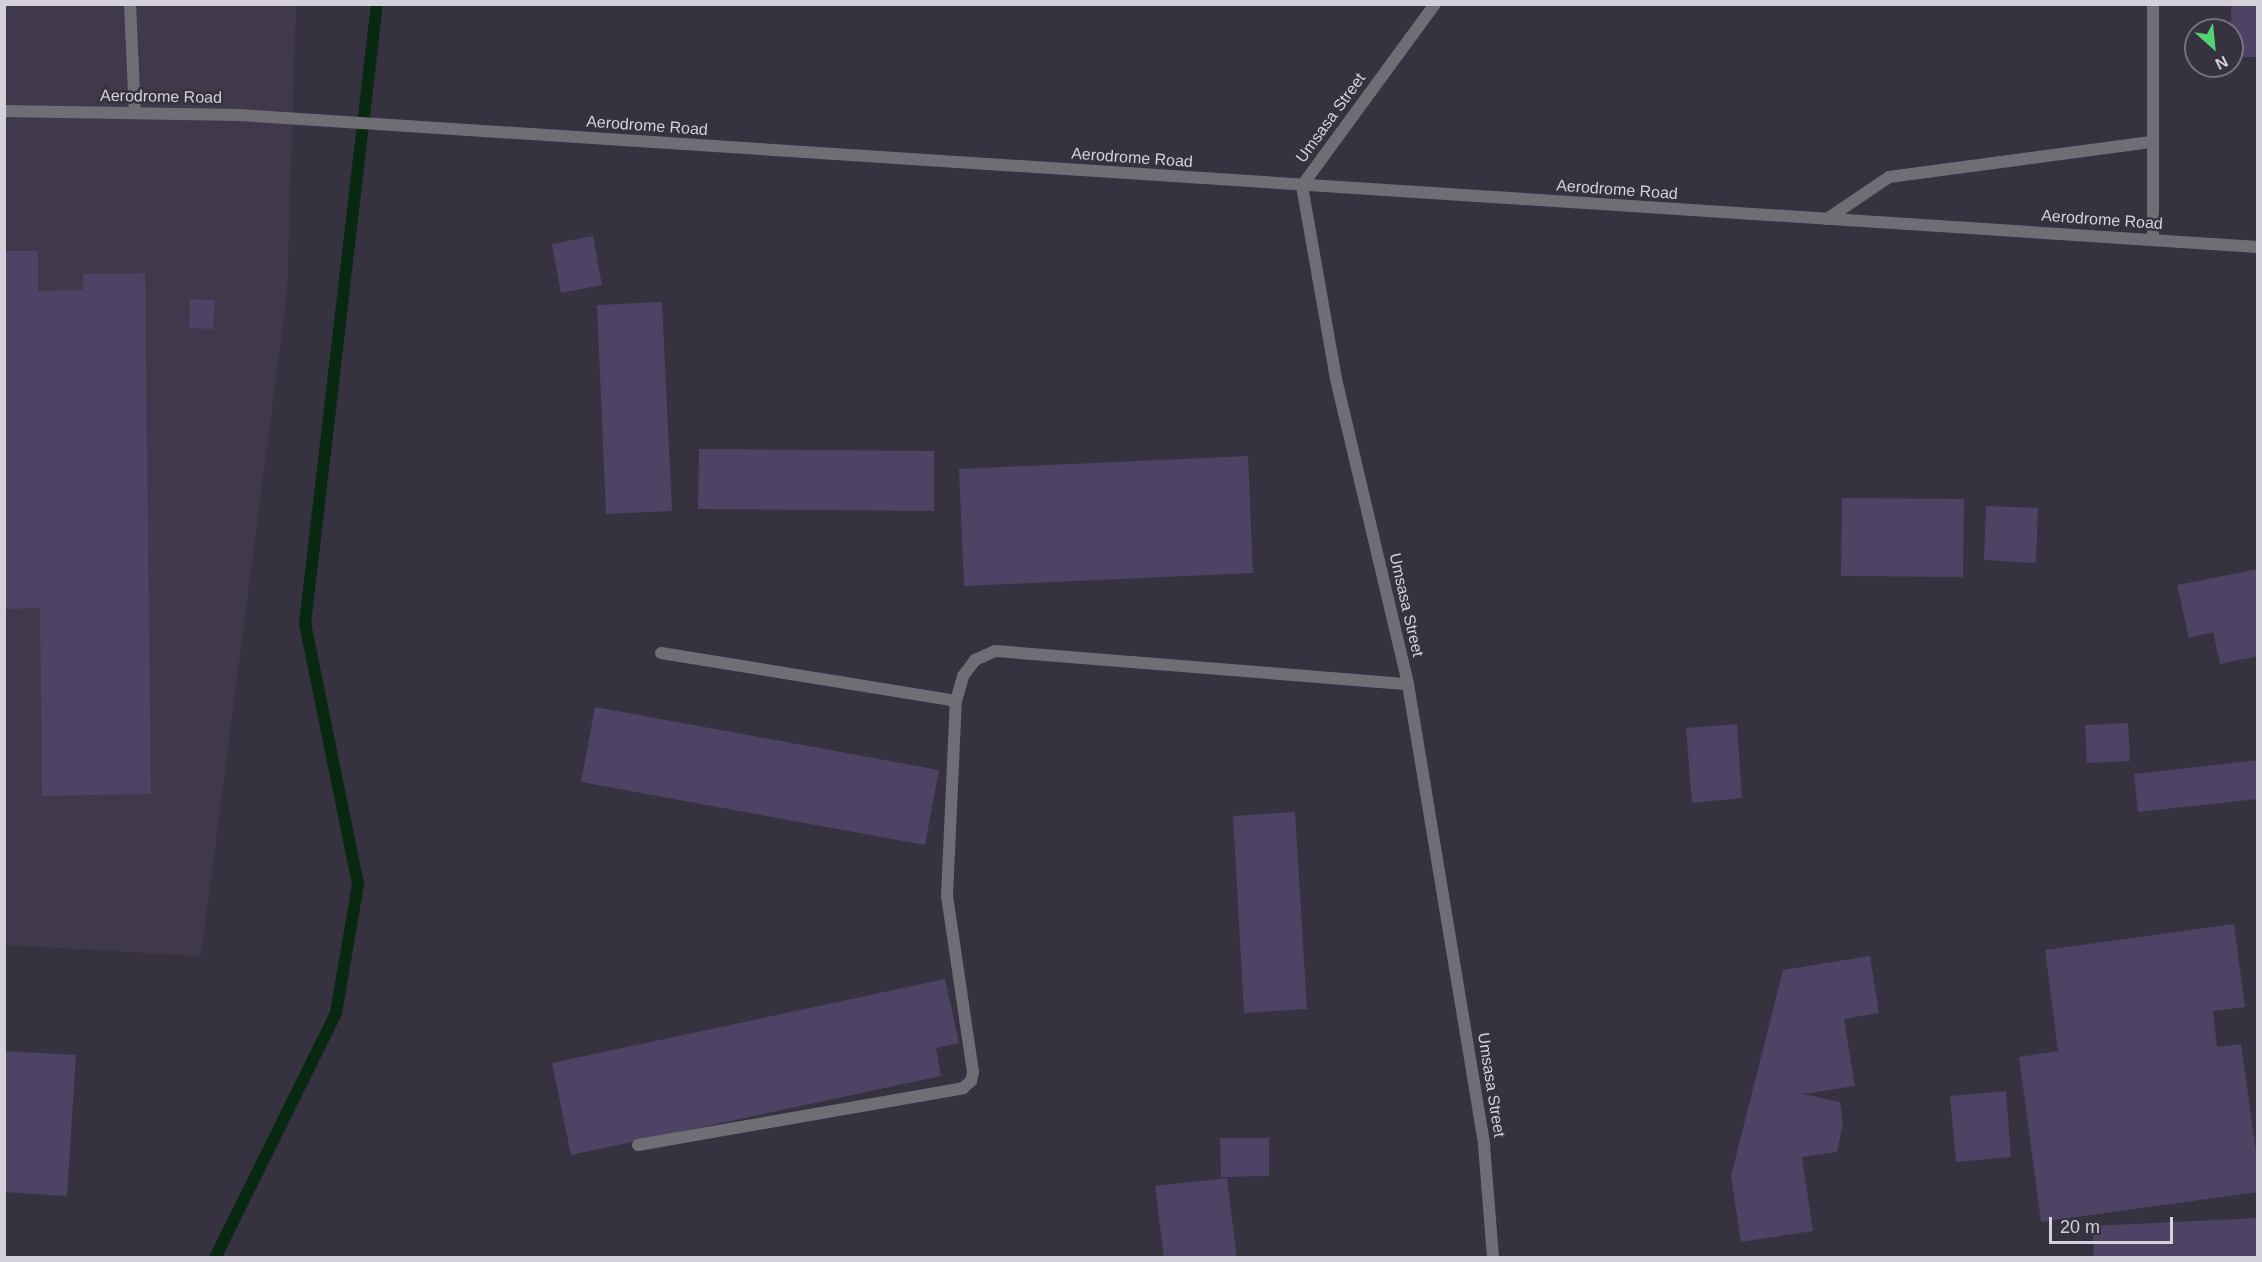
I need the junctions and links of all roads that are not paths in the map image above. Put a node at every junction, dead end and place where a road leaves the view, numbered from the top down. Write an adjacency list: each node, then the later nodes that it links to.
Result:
1 (130, 4): 5 (street)
2 (1435, 4): 7 (street, Umsasa Street)
3 (2153, 4): 6 (street)
4 (4, 111): 5 (street, Aerodrome Road)
5 (135, 113): 7 (street, Aerodrome Road)
6 (2153, 142): 8 (street); 9 (street)
7 (1302, 186): 8 (street, Aerodrome Road); 12 (street, Umsasa Street)
8 (1827, 219): 9 (street, Aerodrome Road)
9 (2153, 240): 10 (street, Aerodrome Road)
10 (2258, 247)
11 (661, 652): 13 (street)
12 (1408, 684): 13 (street); 15 (street, Umsasa Street)
13 (956, 701): 14 (street)
14 (638, 1145)
15 (1493, 1257)

